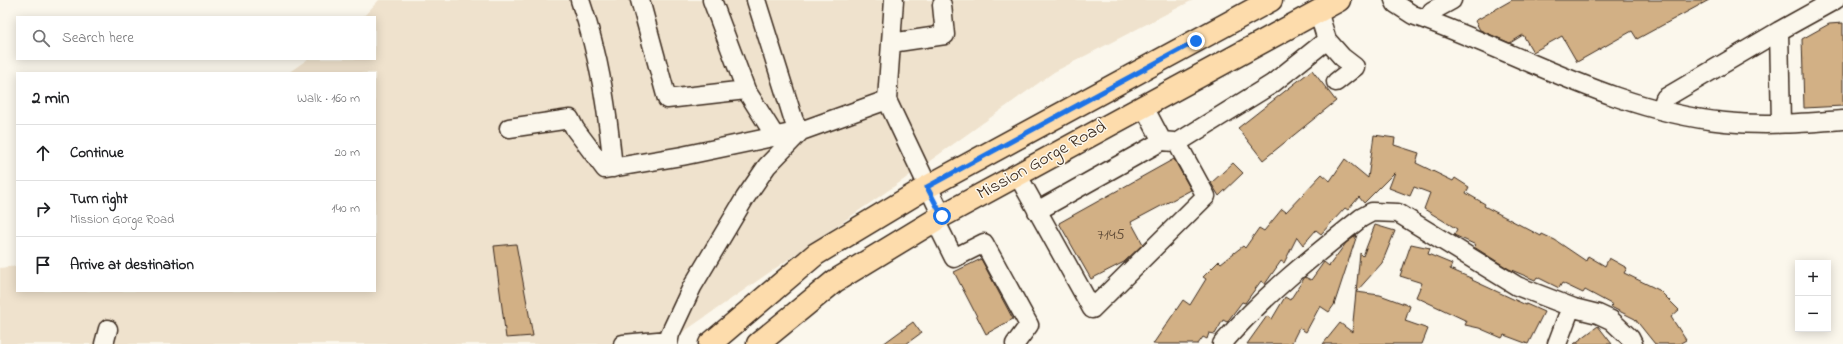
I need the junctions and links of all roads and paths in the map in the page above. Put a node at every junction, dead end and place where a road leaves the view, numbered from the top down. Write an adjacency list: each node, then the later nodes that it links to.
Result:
1 (580, 0): 28 (lane)
2 (640, 0): 18 (lane)
3 (712, 0): 18 (lane)
4 (756, 0): 25 (lane)
5 (894, 0): 16 (lane)
6 (1271, 0): 30 (main road, Mission Gorge Road)
7 (1339, 0): 12 (main road, Mission Gorge Road)
8 (1394, 0): 13 (lane)
9 (1452, 0): 13 (lane)
10 (1835, 0): 14 (lane)
11 (942, 5): 16 (lane)
12 (1318, 11): 15 (lane); 20 (main road, Mission Gorge Road)
13 (1428, 20): 21 (lane)
14 (1779, 31): 21 (lane); 23 (lane)
15 (1327, 40): 17 (lane); 27 (lane)
16 (891, 43): 19 (lane)
17 (1336, 82)
18 (746, 90): 26 (lane)
19 (887, 100): 25 (lane); 30 (lane)
20 (1143, 105): 27 (lane); 29 (main road, Mission Gorge Road)
21 (1661, 110): 23 (lane)
22 (1843, 120): 23 (lane)
23 (1781, 123)
24 (509, 128): 28 (lane)
25 (801, 130): 26 (lane); 34 (lane)
26 (775, 136): 28 (lane)
27 (1170, 142): 31 (lane); 31 (lane)
28 (613, 168)
29 (1017, 174): 31 (lane); 32 (main road, Mission Gorge Road)
30 (927, 187): 32 (lane); 36 (main road, Mission Gorge Road)
31 (1037, 211)
32 (939, 218): 37 (main road, Mission Gorge Road); 38 (lane)
33 (1571, 307): 39 (lane); 40 (lane); 41 (lane)
34 (668, 342): 35 (lane)
35 (623, 344)
36 (710, 344)
37 (758, 344)
38 (1015, 344)
39 (1222, 344)
40 (1557, 344)
41 (1633, 344)

